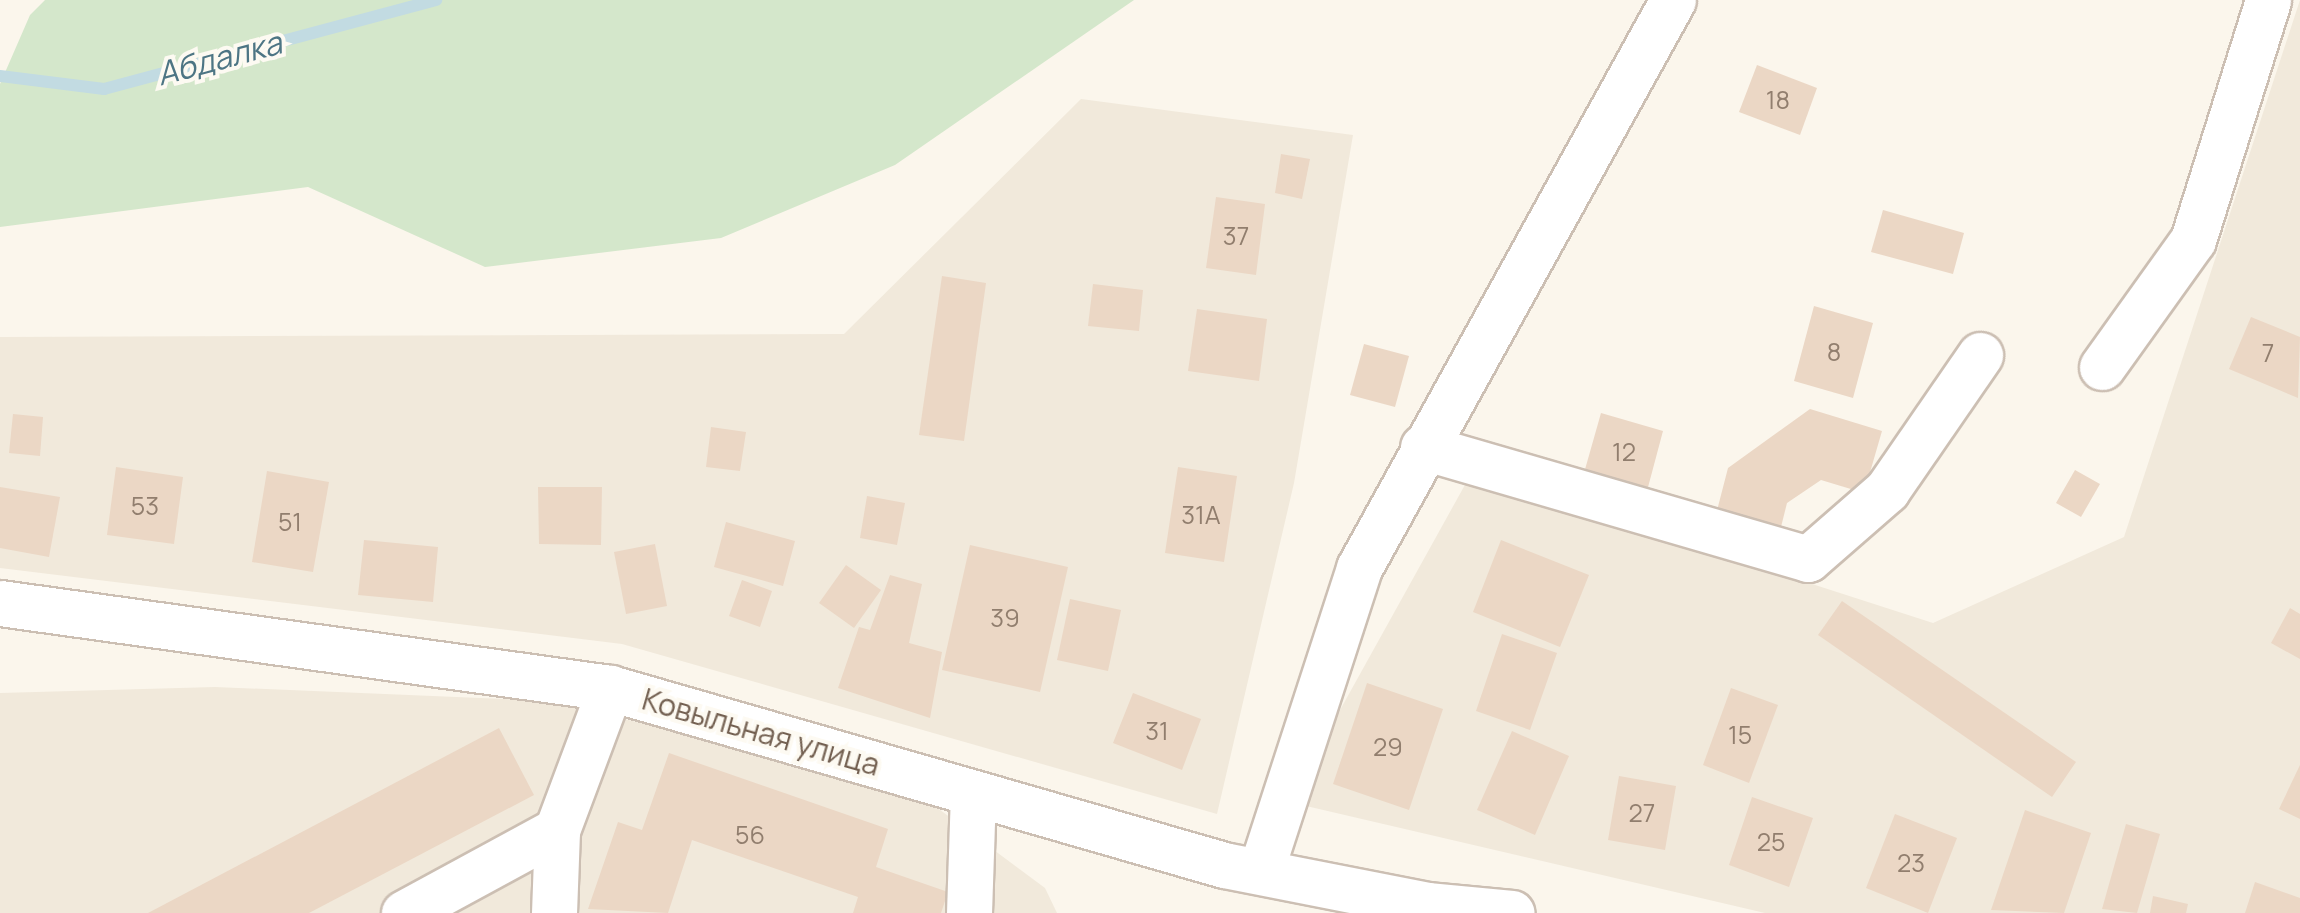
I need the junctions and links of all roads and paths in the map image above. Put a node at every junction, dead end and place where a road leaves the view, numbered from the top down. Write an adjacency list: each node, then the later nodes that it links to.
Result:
1 (1672, 0): 5 (street)
2 (2268, 0): 4 (street)
3 (1980, 355): 5 (street)
4 (2102, 367)
5 (1423, 446): 10 (street)
6 (0, 603): 7 (street, Ковыльная улица)
7 (610, 688): 8 (street, Ковыльная улица); 9 (street)
8 (973, 792): 10 (street, Ковыльная улица); 14 (street)
9 (557, 830): 12 (street); 13 (street)
10 (1261, 870): 11 (street, Ковыльная улица)
11 (1426, 909): 15 (street, Ковыльная улица)
12 (404, 913)
13 (554, 913)
14 (969, 913)
15 (1512, 913)

